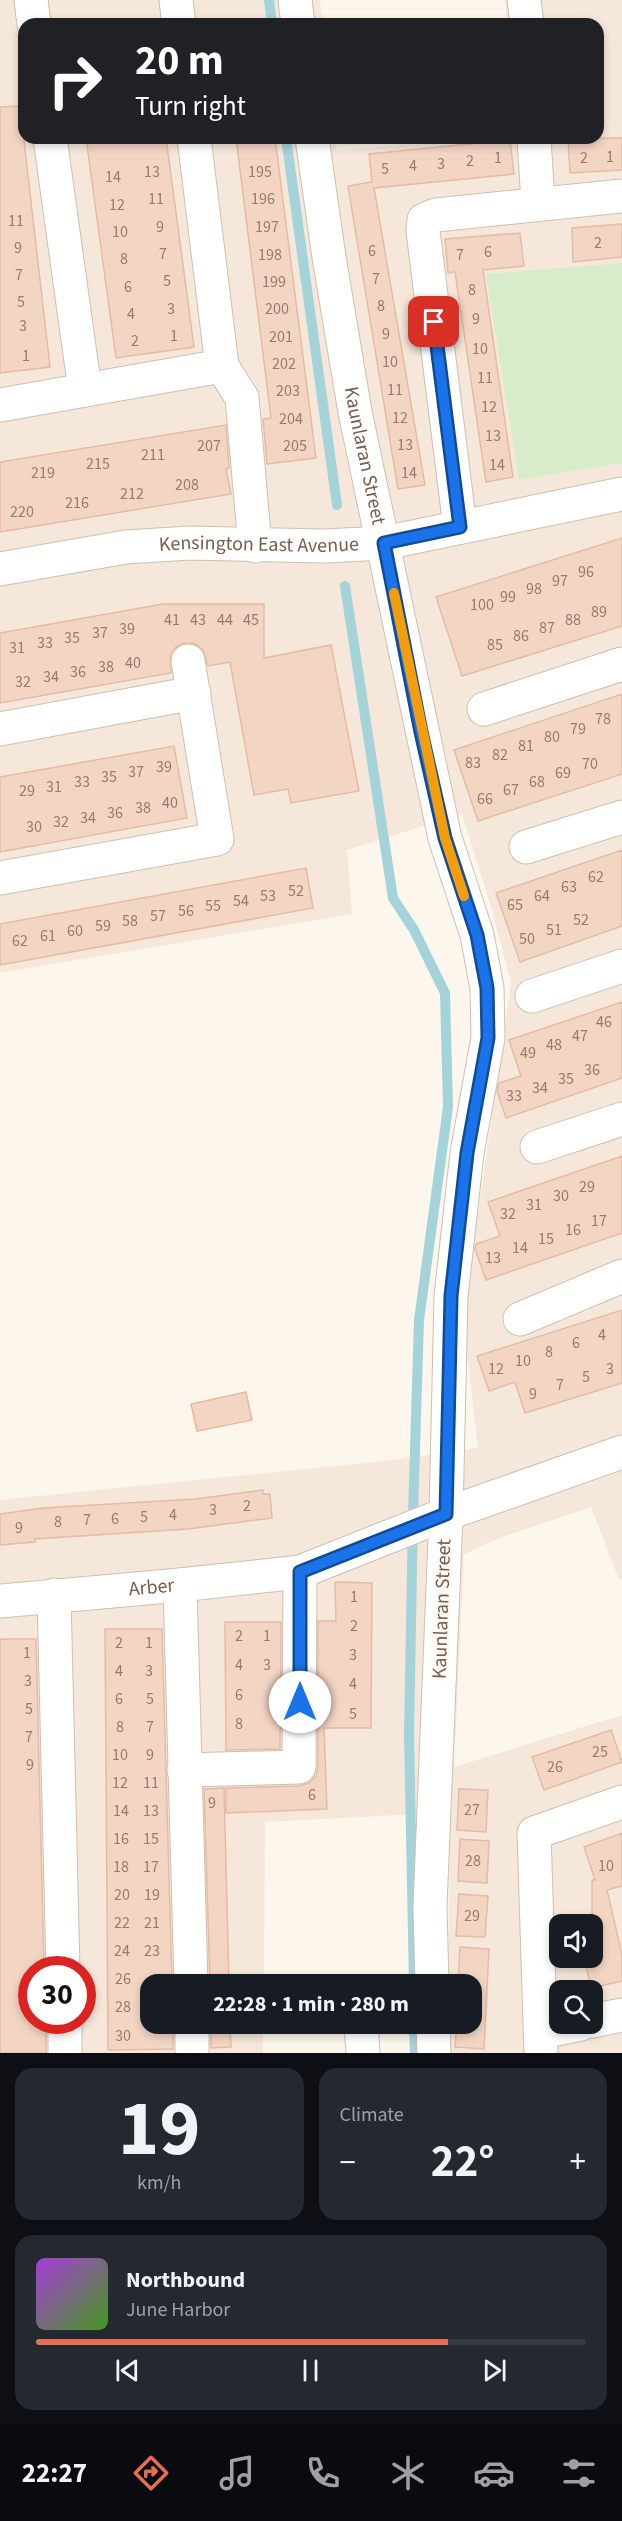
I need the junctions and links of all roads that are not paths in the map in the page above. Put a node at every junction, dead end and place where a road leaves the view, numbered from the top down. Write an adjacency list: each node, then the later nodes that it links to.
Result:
1 (31, 0): 5 (street)
2 (176, 0): 6 (street)
3 (295, 0): 7 (street)
4 (524, 0): 8 (street)
5 (33, 18)
6 (178, 18)
7 (297, 18)
8 (526, 18)
9 (51, 144): 16 (street)
10 (195, 144): 15 (street)
11 (313, 144): 20 (street, Kaunlaran Street)
12 (534, 144): 14 (street)
13 (622, 196): 14 (street)
14 (538, 203): 19 (street)
15 (222, 366): 16 (street); 21 (street)
16 (86, 390): 17 (street)
17 (0, 405)
18 (622, 494): 19 (street, Kensington East Avenue)
19 (460, 527): 20 (street, Kensington East Avenue)
20 (372, 544): 21 (street, Kensington East Avenue); 38 (street, Kaunlaran Street)
21 (255, 546): 22 (street, Kensington East Avenue)
22 (0, 569)
23 (188, 661): 25 (street)
24 (622, 664): 26 (street)
25 (194, 693): 27 (street); 30 (street)
26 (484, 709)
27 (0, 729)
28 (622, 817): 29 (street)
29 (526, 848)
30 (0, 878)
31 (622, 966): 32 (street)
32 (532, 996)
33 (622, 1119): 34 (street)
34 (537, 1147)
35 (622, 1276): 36 (street)
36 (520, 1319)
37 (622, 1452): 38 (street, Arber)
38 (438, 1517): 39 (street, Arber); 47 (street, Kaunlaran Street)
39 (300, 1572): 40 (street, Arber); 43 (street)
40 (180, 1585): 41 (street, Arber); 43 (street)
41 (54, 1595): 42 (street, Arber); 45 (street)
42 (0, 1601)
43 (183, 1770): 46 (street)
44 (622, 1802): 55 (street)
45 (63, 1956)
46 (191, 1974)
47 (432, 1974)
48 (622, 2015): 49 (street)
49 (603, 2019)
50 (64, 2034): 56 (street)
51 (192, 2034): 57 (street)
52 (362, 2034): 58 (street)
53 (433, 2034): 59 (street)
54 (559, 2034): 55 (street)
55 (541, 2042)
56 (65, 2053)
57 (192, 2053)
58 (363, 2053)
59 (434, 2053)

